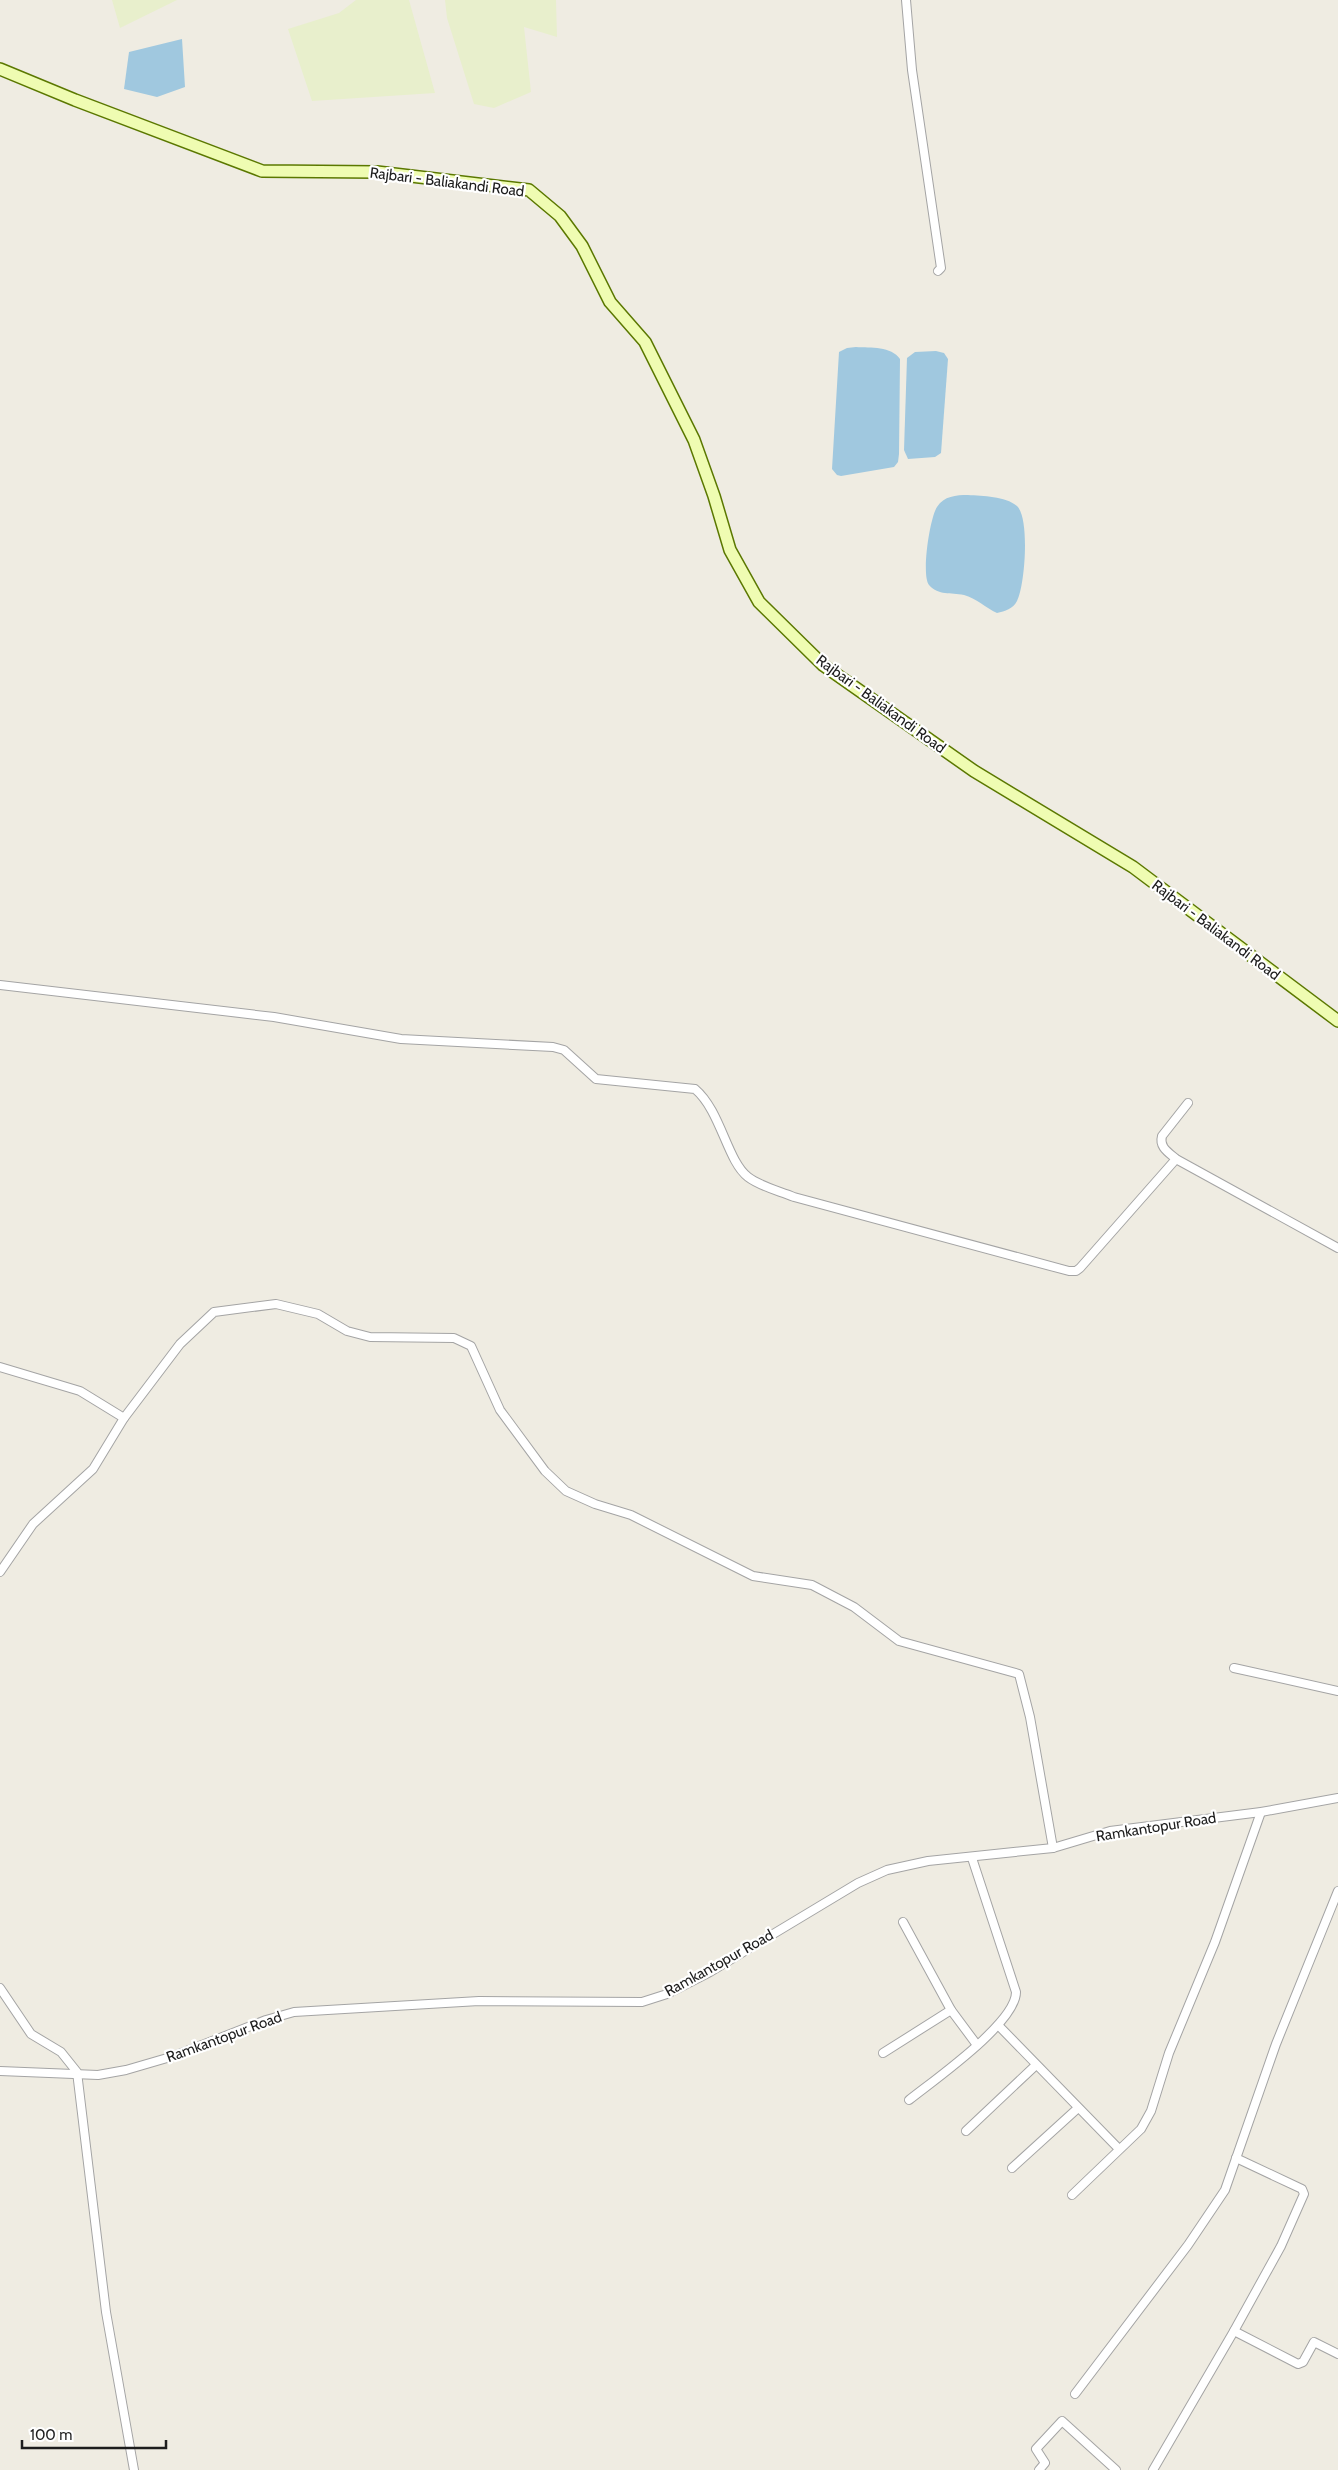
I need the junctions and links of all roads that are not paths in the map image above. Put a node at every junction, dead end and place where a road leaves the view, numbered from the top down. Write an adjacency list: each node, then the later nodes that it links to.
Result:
1 (906, 0): 3 (street)
2 (0, 69): 5 (main road, Rajbari - Baliakandi Road)
3 (938, 271)
4 (0, 985): 7 (street)
5 (1338, 1021)
6 (1188, 1103): 7 (street)
7 (1176, 1160): 8 (street)
8 (1338, 1248)
9 (0, 1367): 10 (street)
10 (124, 1418): 11 (street); 16 (street)
11 (0, 1572)
12 (1234, 1668): 13 (street)
13 (1338, 1691)
14 (1338, 1798): 15 (street, Ramkantopur Road)
15 (1261, 1812): 16 (street, Ramkantopur Road); 31 (street)
16 (1053, 1848): 17 (street, Ramkantopur Road)
17 (972, 1858): 22 (street); 27 (street, Ramkantopur Road)
18 (1338, 1891): 32 (street)
19 (904, 1922): 21 (street)
20 (0, 1988): 27 (street)
21 (951, 2010): 23 (street); 24 (street)
22 (998, 2025): 23 (street); 25 (street)
23 (978, 2045): 28 (street)
24 (883, 2054)
25 (1036, 2065): 29 (street); 30 (street)
26 (0, 2071): 27 (street, Ramkantopur Road)
27 (77, 2072): 38 (street)
28 (909, 2100)
29 (1078, 2108): 31 (street); 33 (street)
30 (966, 2131)
31 (1119, 2149): 34 (street)
32 (1236, 2158): 35 (street); 37 (street)
33 (1012, 2168)
34 (1072, 2195)
35 (1234, 2331): 36 (street); 41 (street)
36 (1338, 2354)
37 (1075, 2394)
38 (134, 2470)
39 (1038, 2470): 40 (street)
40 (1116, 2470)
41 (1154, 2470)

